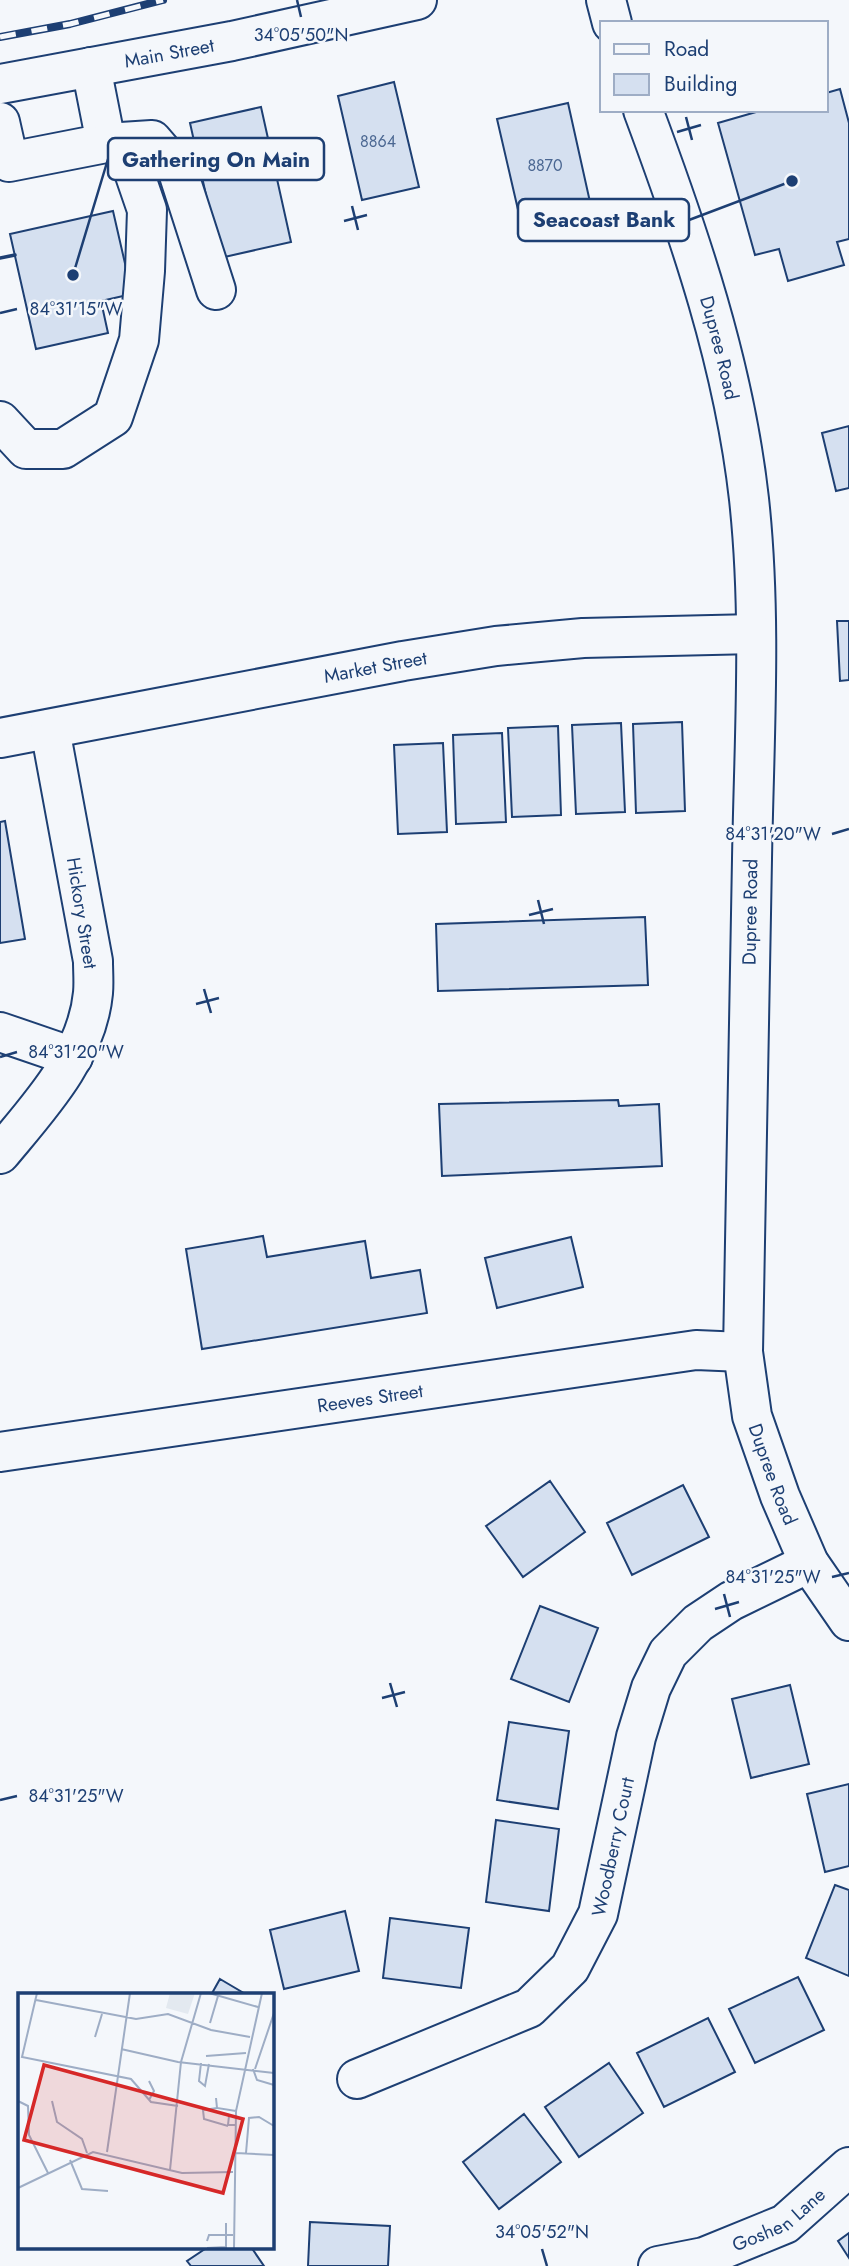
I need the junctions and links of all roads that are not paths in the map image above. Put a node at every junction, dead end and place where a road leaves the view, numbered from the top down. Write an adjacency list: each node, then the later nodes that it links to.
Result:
1 (606, 0): 3 (street)
2 (399, 2): 4 (street, Main Street)
3 (611, 21)
4 (91, 67): 5 (street, Main Street); 8 (street)
5 (0, 85)
6 (644, 112): 11 (street, Dupree Road)
7 (0, 122): 8 (street)
8 (115, 143): 9 (street); 10 (street)
9 (216, 290)
10 (0, 421)
11 (755, 634): 12 (street, Market Street); 17 (street, Dupree Road)
12 (50, 729): 13 (street, Market Street); 15 (street, Hickory Street)
13 (0, 738)
14 (0, 1032): 15 (street)
15 (73, 1057): 16 (street, Hickory Street)
16 (0, 1154)
17 (743, 1352): 18 (street, Reeves Street); 19 (street, Dupree Road)
18 (0, 1452)
19 (809, 1563): 20 (street, Dupree Road); 21 (street, Woodberry Court)
20 (849, 1620)
21 (357, 2079)
22 (849, 2167): 23 (street, Goshen Lane)
23 (658, 2266)

